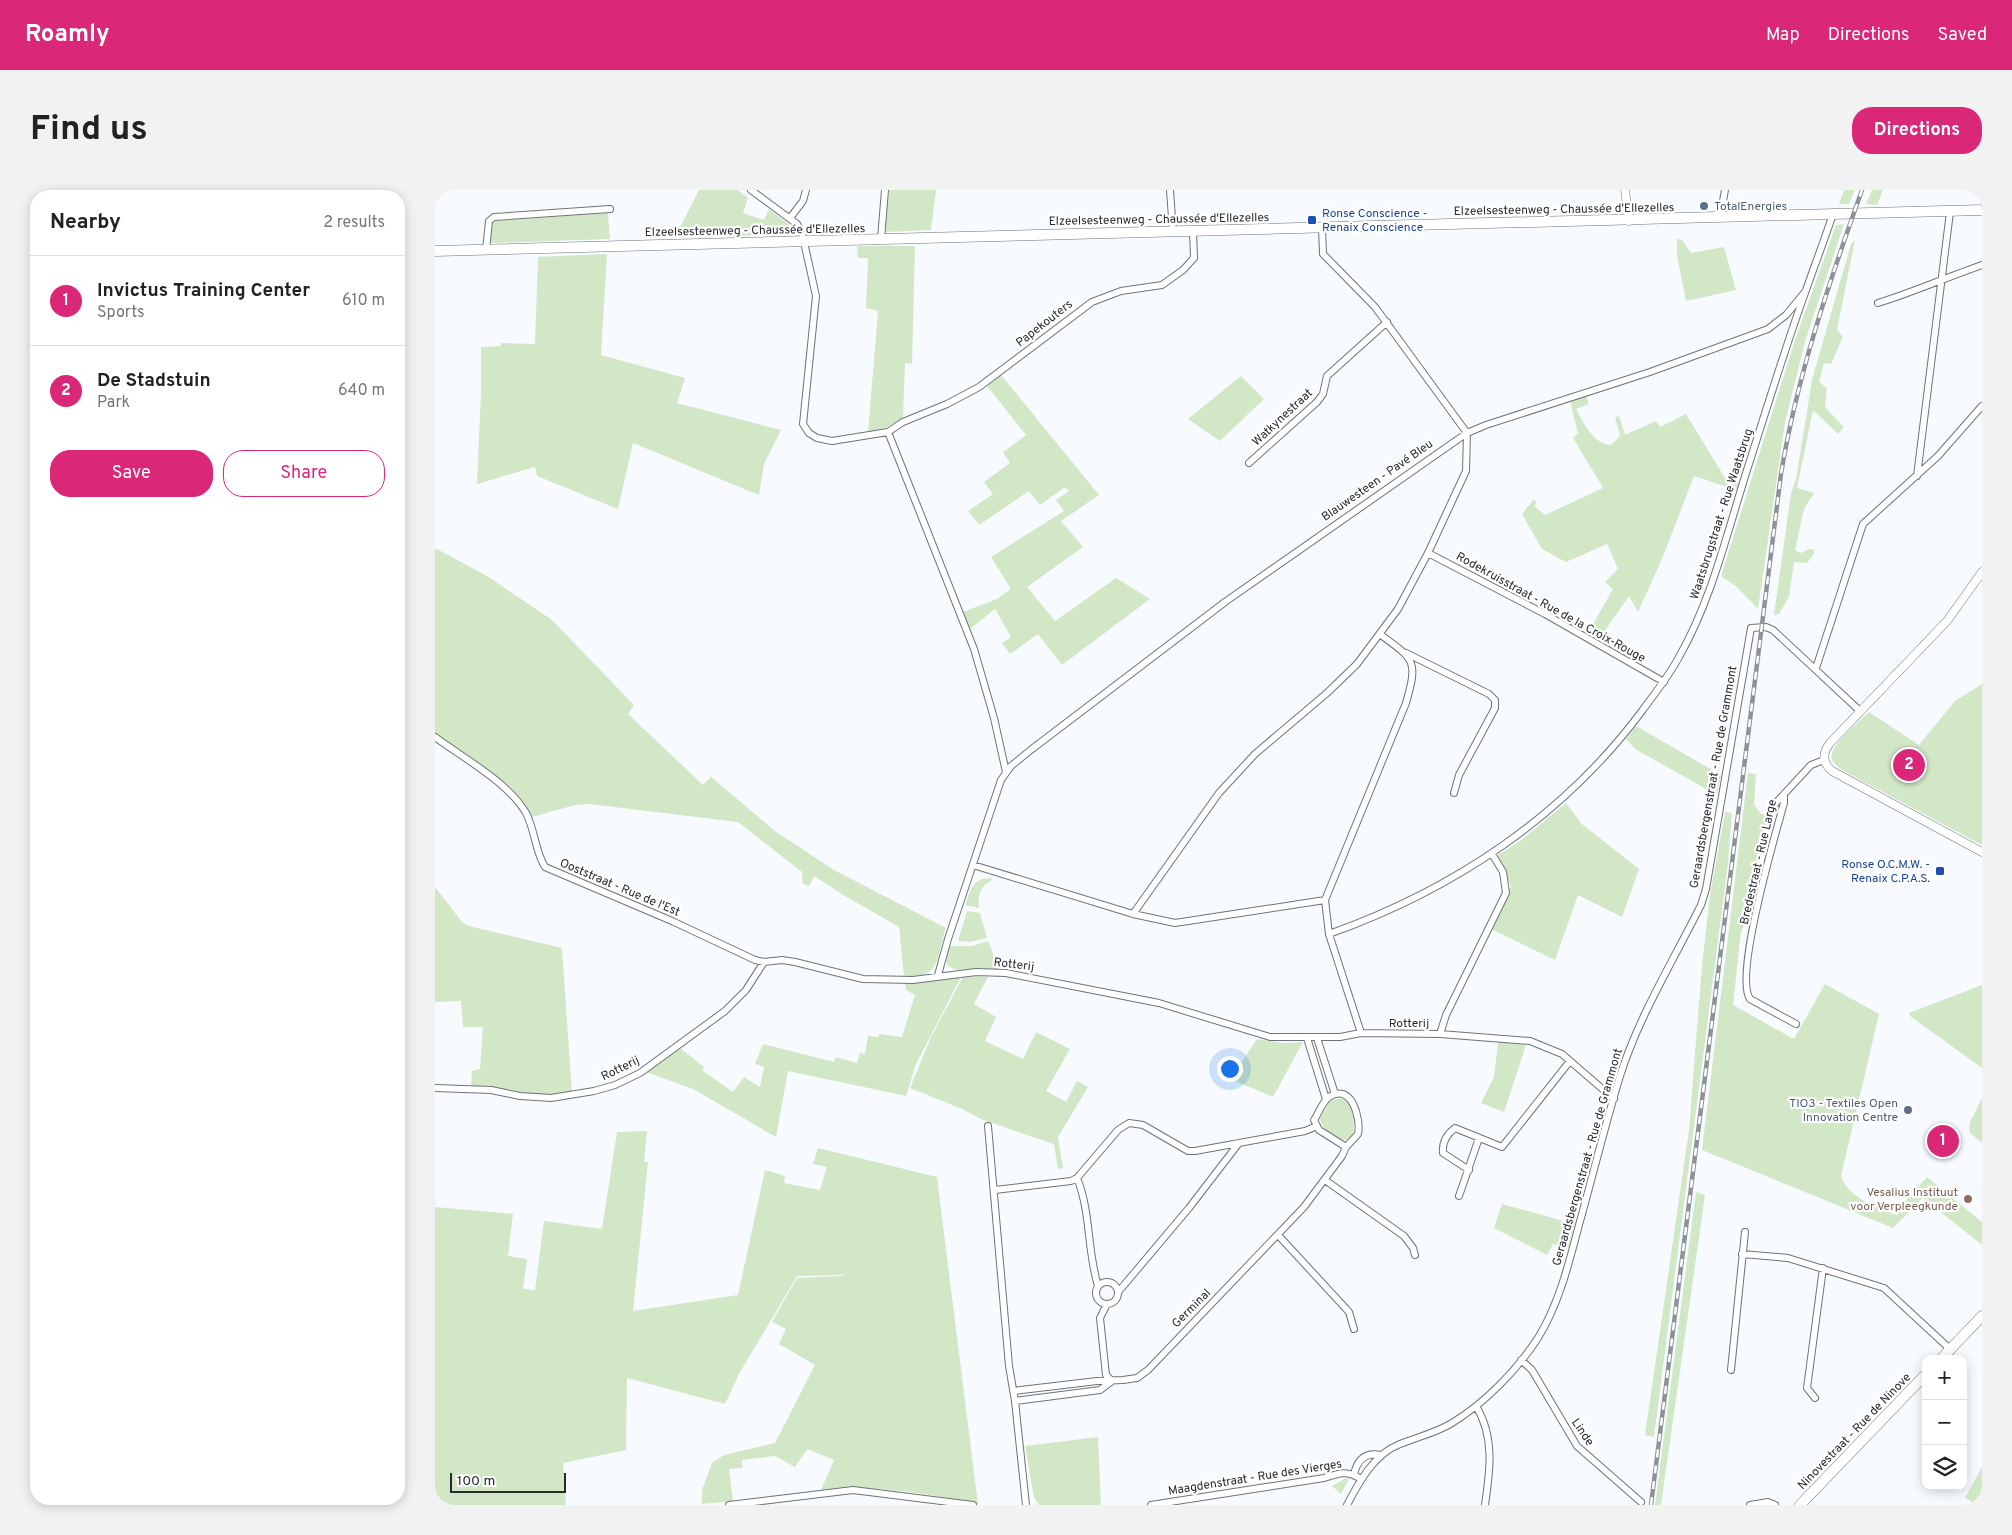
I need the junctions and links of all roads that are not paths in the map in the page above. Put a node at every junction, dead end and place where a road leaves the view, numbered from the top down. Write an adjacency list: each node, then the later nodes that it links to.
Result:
1 (751, 190): 12 (street)
2 (806, 190): 12 (street)
3 (885, 190): 17 (street)
4 (1169, 190): 15 (street)
5 (1625, 190): 13 (street)
6 (1725, 190): 11 (street)
7 (610, 209): 19 (street)
8 (1982, 210): 9 (main road, Elzeelsesteenweg - Chaussée d'Ellezelles)
9 (1950, 212): 10 (main road, Elzeelsesteenweg - Chaussée d'Ellezelles); 22 (street)
10 (1833, 214): 11 (main road, Elzeelsesteenweg - Chaussée d'Ellezelles); 23 (street, Waatsbrugstraat - Rue Waatsbrug)
11 (1720, 217): 13 (main road, Elzeelsesteenweg - Chaussée d'Ellezelles)
12 (790, 218): 18 (street)
13 (1629, 220): 14 (main road, Elzeelsesteenweg - Chaussée d'Ellezelles)
14 (1322, 227): 16 (main road, Elzeelsesteenweg - Chaussée d'Ellezelles); 25 (street)
15 (1173, 232): 16 (main road, Elzeelsesteenweg - Chaussée d'Ellezelles); 17 (main road, Elzeelsesteenweg - Chaussée d'Ellezelles)
16 (1193, 232): 27 (street, Papekouters)
17 (881, 239): 18 (main road, Elzeelsesteenweg - Chaussée d'Ellezelles)
18 (805, 241): 19 (main road, Elzeelsesteenweg - Chaussée d'Ellezelles); 27 (street)
19 (486, 250): 20 (main road, Elzeelsesteenweg - Chaussée d'Ellezelles)
20 (435, 251)
21 (1982, 265): 22 (street)
22 (1942, 279): 24 (street); 30 (street)
23 (1805, 292): 28 (street, Blauwesteen - Pavé Bleu); 36 (street, Waatsbrugstraat - Rue Waatsbrug)
24 (1879, 303)
25 (1387, 322): 28 (street); 29 (street, Watkynestraat)
26 (1982, 406): 30 (street)
27 (888, 432): 40 (street)
28 (1467, 433): 31 (street); 40 (street, Blauwesteen - Pavé Bleu)
29 (1249, 463)
30 (1917, 476): 35 (street)
31 (1428, 553): 33 (street); 36 (street, Rodekruisstraat - Rue de la Croix-Rouge)
32 (1982, 572): 37 (street)
33 (1381, 634): 34 (street); 48 (street)
34 (1406, 653): 41 (street); 47 (street)
35 (1816, 668): 37 (street); 61 (street, Geraardsbergenstraat - Rue de Grammont)
36 (1664, 682): 45 (street, Waatsbrugstraat - Rue Waatsbrug)
37 (1860, 711): 39 (street)
38 (435, 737): 50 (street, Ooststraat - Rue de l'Est)
39 (1824, 760): 42 (street, Bredestraat - Rue Large); 44 (street)
40 (1006, 772): 46 (street)
41 (1453, 793)
42 (1784, 796): 43 (street, Bredestraat - Rue Large); 52 (street, Bredestraat - Rue Large)
43 (1774, 805)
44 (1982, 852)
45 (1492, 854): 49 (street, Waatsbrugstraat - Rue Waatsbrug); 54 (street)
46 (973, 865): 48 (street); 51 (street)
47 (1325, 900): 48 (street); 49 (street)
48 (1133, 914)
49 (1329, 934): 53 (street)
50 (765, 962): 51 (street, Rotterij); 58 (street, Rotterij)
51 (938, 975): 55 (street, Rotterij)
52 (1796, 1024)
53 (1361, 1033): 54 (street, Rotterij); 56 (street, Rotterij)
54 (1440, 1034): 57 (street, Rotterij)
55 (1307, 1038): 56 (street, Rotterij); 60 (street)
56 (1317, 1038): 59 (street)
57 (1570, 1061): 61 (street, Rotterij); 64 (street)
58 (435, 1088)
59 (1335, 1094): 60 (street); 66 (street, Germinal)
60 (1326, 1099): 63 (street)
61 (1614, 1099): 84 (street, Geraardsbergenstraat - Rue de Grammont)
62 (988, 1126): 70 (street)
63 (1317, 1126): 65 (street); 66 (street)
64 (1479, 1138): 67 (street); 67 (street)
65 (1239, 1143): 68 (street); 78 (street)
66 (1346, 1147): 69 (street, Germinal)
67 (1469, 1170): 71 (street)
68 (1077, 1178): 70 (street); 77 (street)
69 (1325, 1180): 73 (street, Germinal); 74 (street)
70 (995, 1190): 88 (street)
71 (1459, 1196)
72 (1745, 1232): 75 (street)
73 (1278, 1235): 81 (street); 87 (street, Germinal)
74 (1415, 1254)
75 (1742, 1254): 76 (street); 85 (street)
76 (1823, 1268): 82 (street); 89 (street)
77 (1098, 1286): 78 (street); 79 (street)
78 (1119, 1291): 79 (street)
79 (1107, 1304): 87 (street)
80 (1982, 1316): 82 (main road)
81 (1354, 1329)
82 (1950, 1349): 83 (main road)
83 (1945, 1355)
84 (1521, 1360): 91 (street, Geraardsbergenstraat - Rue de Grammont); 95 (street, Linde)
85 (1731, 1370)
86 (1922, 1378): 104 (main road, Ninovestraat - Rue de Ninove)
87 (1112, 1381): 88 (street, Germinal); 90 (street, Germinal)
88 (1013, 1391): 90 (street)
89 (1815, 1398)
90 (1015, 1401): 98 (street)
91 (1476, 1406): 92 (street, Geraardsbergenstraat - Rue de Grammont); 101 (street)
92 (1381, 1455): 93 (street, Maagdenstraat - Rue des Vierges); 94 (street)
93 (1354, 1475): 94 (street); 99 (street, Maagdenstraat - Rue des Vierges)
94 (1361, 1479): 100 (street)
95 (1641, 1502)
96 (729, 1505): 97 (street)
97 (973, 1505)
98 (1026, 1505)
99 (1151, 1505)
100 (1347, 1505)
101 (1485, 1505)
102 (1750, 1505): 103 (street)
103 (1775, 1505)
104 (1800, 1505)

